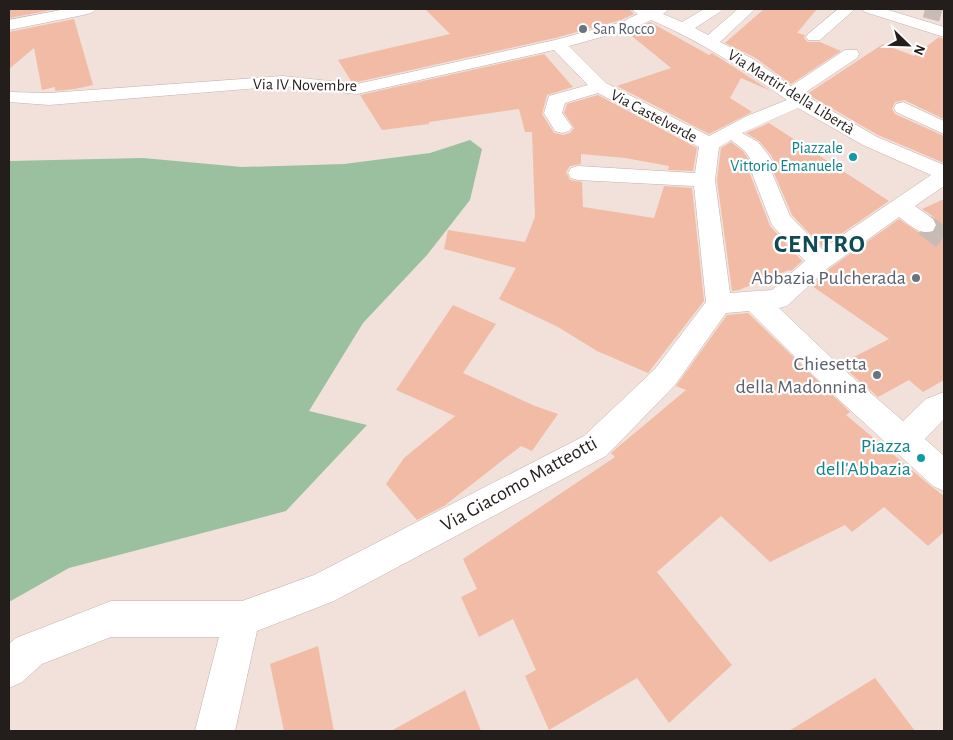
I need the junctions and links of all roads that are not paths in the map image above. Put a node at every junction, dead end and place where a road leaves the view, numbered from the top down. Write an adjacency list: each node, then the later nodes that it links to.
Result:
1 (88, 9): 9 (street)
2 (715, 9): 10 (street)
3 (729, 9): 10 (street)
4 (747, 9): 14 (street)
5 (848, 9): 13 (street)
6 (870, 9): 12 (street)
7 (888, 9): 11 (street)
8 (651, 10): 10 (street, Via Martiri della Libertà); 15 (street, Via IV Novembre)
9 (9, 25)
10 (690, 26): 14 (street, Via Martiri della Libertà)
11 (944, 26)
12 (944, 32)
13 (814, 37)
14 (710, 42): 19 (street, Via Martiri della Libertà)
15 (558, 44): 17 (street, Via Castelverde); 18 (street, Via IV Novembre)
16 (851, 54): 19 (street)
17 (600, 87): 21 (street, Via Castelverde); 24 (street, Via Castelverde)
18 (9, 97)
19 (796, 98): 24 (street); 25 (street, Via Martiri della Libertà)
20 (903, 108): 22 (street)
21 (562, 127)
22 (944, 128)
23 (740, 139): 30 (street)
24 (709, 144): 27 (street)
25 (940, 168): 28 (street)
26 (578, 173): 27 (street)
27 (704, 180): 32 (street)
28 (899, 206): 29 (street); 30 (street)
29 (925, 225)
30 (820, 262): 31 (street)
31 (755, 301): 32 (street); 34 (street)
32 (719, 304): 36 (street, Via Giacomo Matteotti)
33 (944, 404): 34 (street)
34 (904, 440): 35 (street)
35 (944, 476)
36 (242, 620): 37 (street, Via Giacomo Matteotti); 38 (street)
37 (9, 669)
38 (215, 731)

